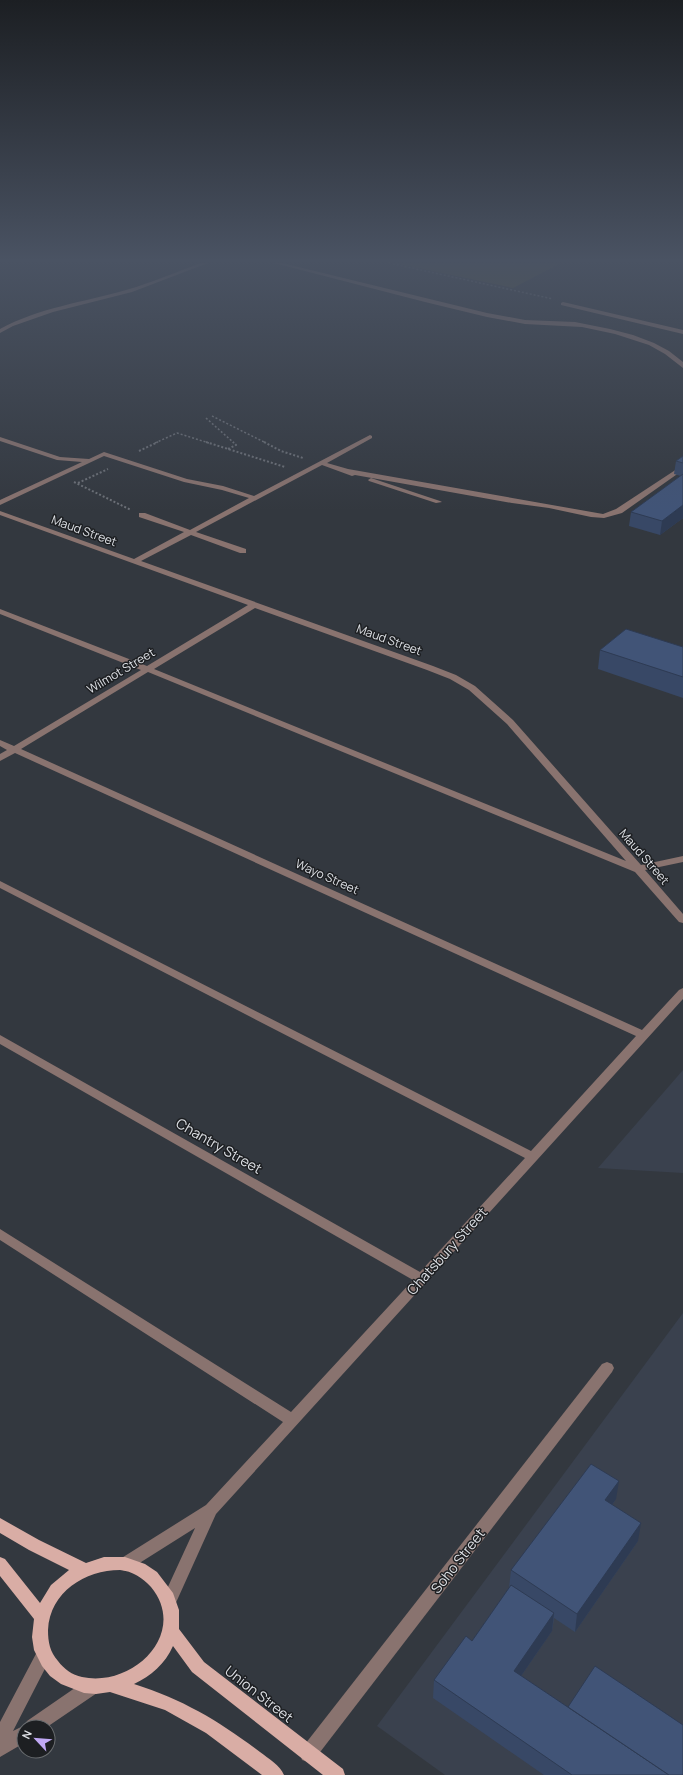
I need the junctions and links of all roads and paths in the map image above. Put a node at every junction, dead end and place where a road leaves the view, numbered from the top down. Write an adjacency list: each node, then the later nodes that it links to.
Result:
1 (654, 346): 2 (street)
2 (683, 366)
3 (212, 416): 9 (path)
4 (206, 418): 7 (path)
5 (370, 437): 11 (street)
6 (0, 440): 10 (street)
7 (228, 449): 8 (path); 14 (path)
8 (135, 453)
9 (309, 459)
10 (90, 460): 18 (street); 20 (street)
11 (321, 463): 15 (street); 18 (street)
12 (683, 467): 15 (street)
13 (109, 469): 17 (path)
14 (292, 469)
15 (347, 471): 19 (street)
16 (69, 479): 17 (path)
17 (78, 484): 22 (path)
18 (255, 498): 23 (street)
19 (438, 502)
20 (0, 503)
21 (0, 513): 25 (street, Maud Street)
22 (142, 515): 23 (street)
23 (190, 532): 24 (street); 25 (street)
24 (243, 551)
25 (134, 562): 26 (street, Maud Street)
26 (254, 605): 28 (street, Wilmot Street); 33 (street, Maud Street)
27 (0, 611): 28 (street)
28 (147, 670): 30 (street, Wilmot Street); 33 (street)
29 (0, 743): 30 (street, Wayo Street)
30 (15, 749): 31 (street, Wilmot Street); 37 (street, Wayo Street)
31 (0, 758)
32 (683, 859): 33 (street)
33 (637, 869): 35 (street, Maud Street)
34 (0, 884): 39 (street)
35 (683, 920)
36 (683, 992): 37 (street, Chatsbury Street)
37 (643, 1035): 39 (street, Chatsbury Street)
38 (0, 1039): 41 (street, Chantry Street)
39 (533, 1157): 41 (street, Chatsbury Street)
40 (0, 1234): 43 (street)
41 (422, 1278): 43 (street, Chatsbury Street)
42 (607, 1368): 59 (street, Soho Street)
43 (293, 1421): 44 (street, Chatsbury Street)
44 (211, 1510): 47 (street, Chatsbury Street); 49 (street, Chatsbury Street)
45 (0, 1525): 48 (main road)
46 (0, 1564): 50 (main road)
47 (125, 1564): 48 (main road); 49 (main road)
48 (83, 1570): 50 (main road)
49 (169, 1602): 51 (main road)
50 (41, 1616): 52 (main road)
51 (170, 1630): 53 (main road); 59 (main road, Union Street)
52 (44, 1655): 54 (main road); 57 (street)
53 (114, 1686): 54 (main road); 60 (main road)
54 (92, 1687): 55 (street)
55 (45, 1719)
56 (16, 1738): 58 (street)
57 (0, 1739)
58 (0, 1749)
59 (308, 1754): 61 (main road, Union Street)
60 (276, 1775)
61 (337, 1775)

